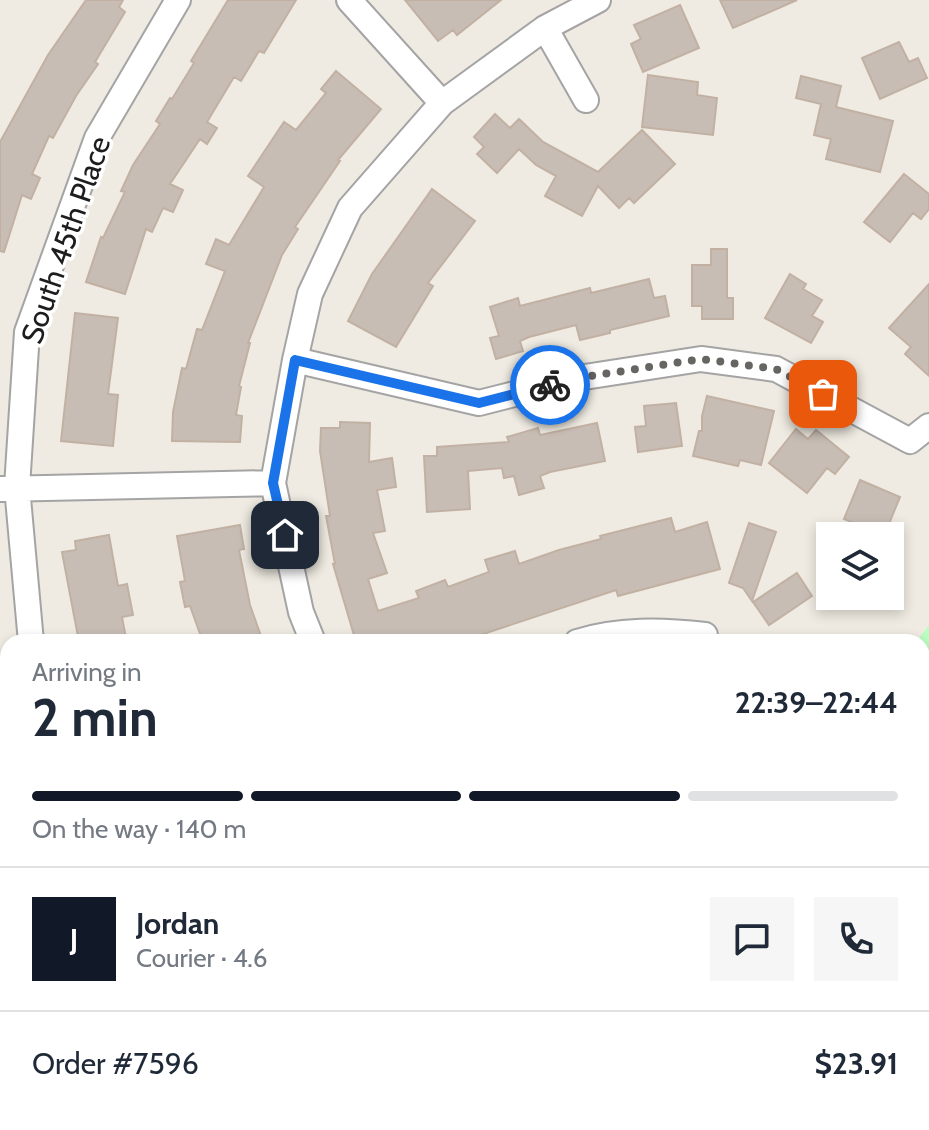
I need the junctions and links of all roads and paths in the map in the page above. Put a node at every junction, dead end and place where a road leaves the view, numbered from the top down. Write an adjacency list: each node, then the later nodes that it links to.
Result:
1 (178, 0): 10 (street, South 45th Place)
2 (349, 0): 6 (street)
3 (598, 0): 4 (street)
4 (545, 28): 5 (street); 6 (street)
5 (586, 100)
6 (442, 103): 7 (street)
7 (295, 360): 8 (street); 9 (street)
8 (920, 434)
9 (273, 483): 10 (street); 12 (street)
10 (9, 488): 11 (street, South 45th Place)
11 (30, 634)
12 (310, 634)
13 (612, 634): 14 (street)
14 (698, 634)

